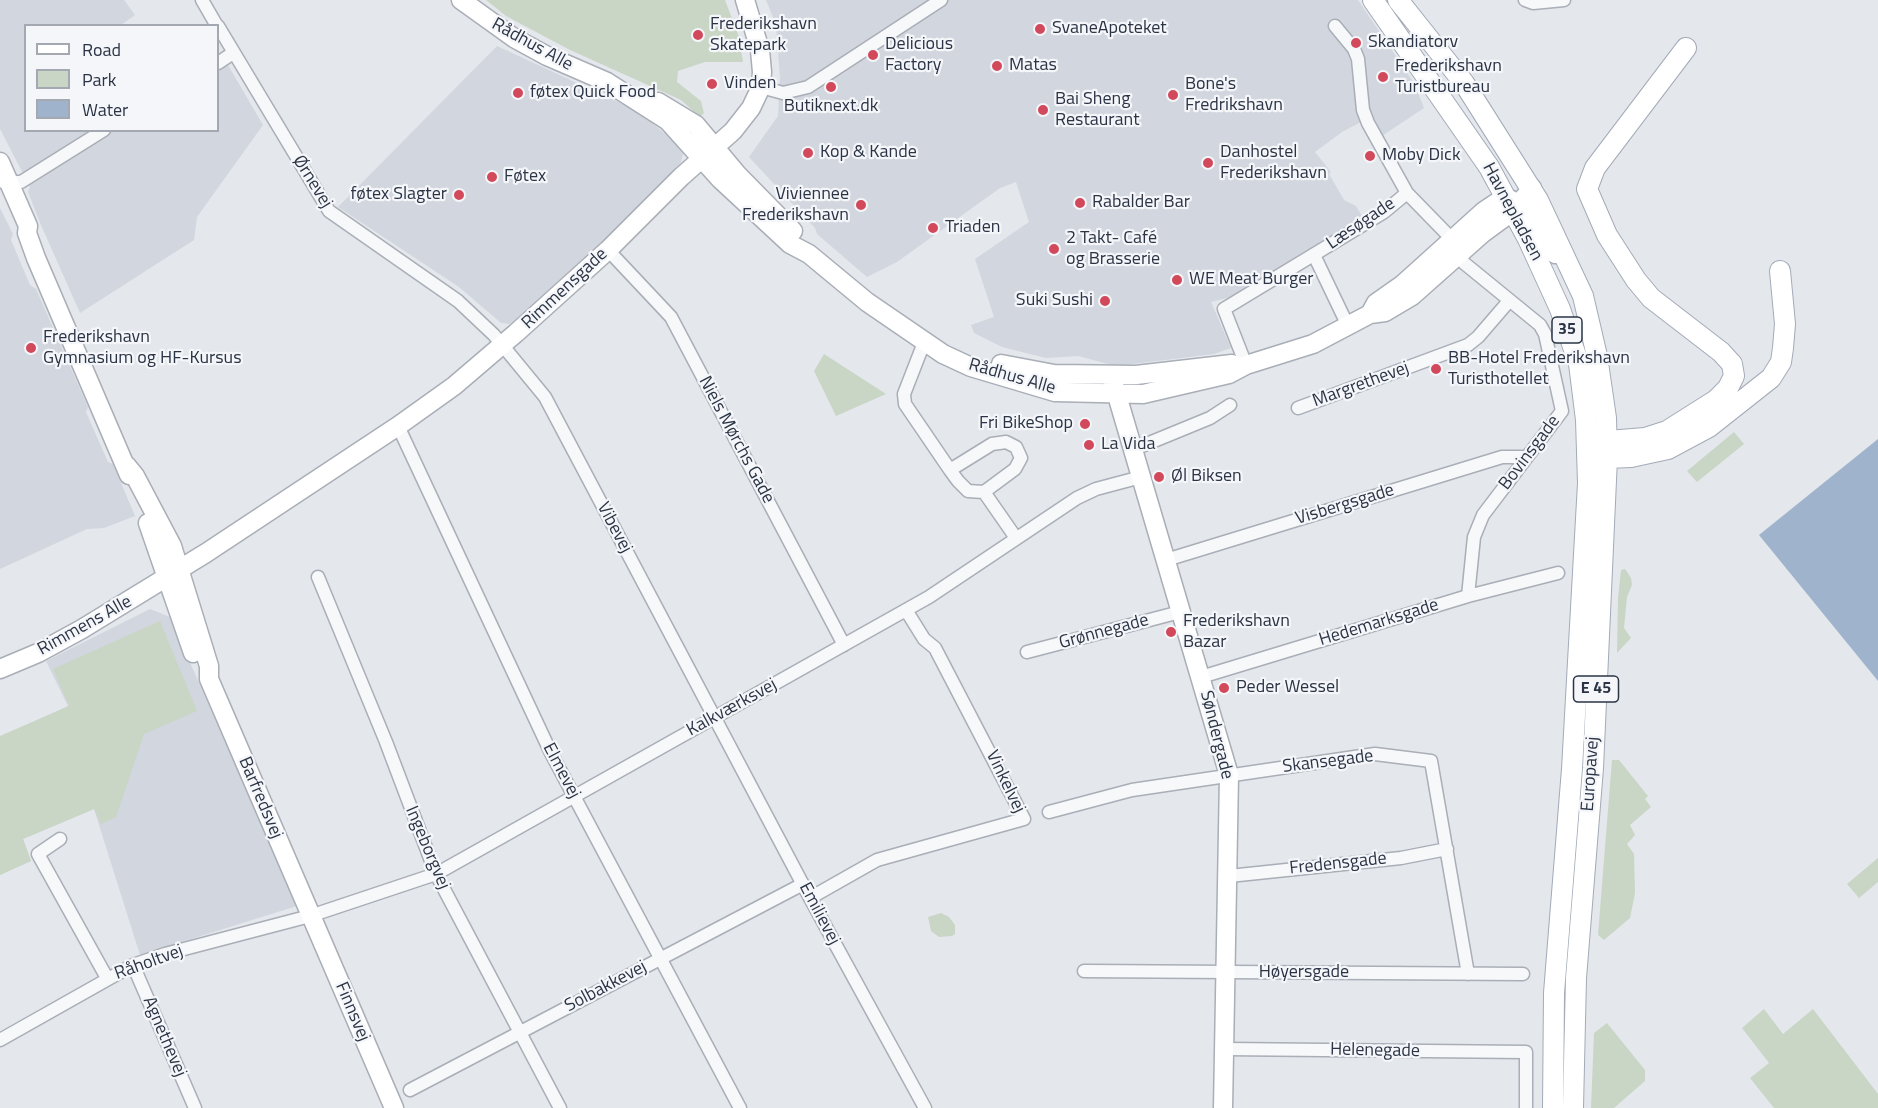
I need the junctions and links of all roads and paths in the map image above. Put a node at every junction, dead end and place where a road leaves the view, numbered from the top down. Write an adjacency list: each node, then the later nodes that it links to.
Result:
1 (202, 0): 9 (street, Ørnevej)
2 (461, 0): 17 (street, Rådhus Alle)
3 (745, 0): 15 (street)
4 (941, 0): 15 (street)
5 (1373, 0): 21 (main road, Havnepladsen / 35)
6 (1398, 0): 21 (main road, Havnepladsen / 35)
7 (1525, 0): 8 (street)
8 (1564, 0)
9 (216, 24)
10 (1335, 26): 20 (street, Bovinsgade)
11 (219, 29): 13 (street, Ørnevej)
12 (1686, 48): 36 (main road)
13 (233, 52): 14 (street); 29 (street, Ørnevej)
14 (219, 62)
15 (761, 87): 17 (street, Rimmensgade)
16 (101, 132): 19 (street)
17 (709, 153): 23 (street, Rimmensgade); 28 (street, Rådhus Alle)
18 (0, 162): 19 (street, Barfredsvej)
19 (3, 183): 46 (street, Barfredsvej)
20 (1407, 193): 22 (street, Bovinsgade); 24 (street, Læsøgade)
21 (1518, 200): 22 (street, Rådhus Alle); 36 (main road, Havnepladsen / 35); 38 (main road, Havnepladsen / 35)
22 (1454, 247): 26 (street, Bovinsgade); 27 (street, Rådhus Alle)
23 (608, 250): 29 (street, Rimmensgade); 51 (street, Niels Mørchs Gade)
24 (1314, 255): 27 (street, Læsøgade); 30 (street, Læsøgade)
25 (1780, 271): 36 (main road)
26 (1509, 301): 34 (street, Margrethevej); 39 (street, Bovinsgade)
27 (1348, 326): 30 (street, Rådhus Alle)
28 (925, 340): 31 (street, Rådhus Alle); 32 (street, Rådhus Alle); 40 (street)
29 (502, 345): 35 (street, Rimmensgade); 55 (street, Vibevej)
30 (1246, 365): 31 (street, Rådhus Alle); 32 (street, Rådhus Alle)
31 (1111, 375): 32 (street, Søndergade)
32 (1115, 393): 37 (street, Søndergade)
33 (1230, 405): 37 (street)
34 (1298, 408)
35 (398, 426): 46 (street, Rimmensgade); 57 (street, Elmevej)
36 (1607, 449): 38 (main road); 85 (main road, Europavej / E 45)
37 (1132, 450): 41 (street, Søndergade)
38 (1588, 450): 84 (main road, Europavej / E 45)
39 (1525, 457): 44 (street, Visbergsgade); 48 (street, Bovinsgade)
40 (950, 470): 42 (street); 42 (street)
41 (1141, 477): 43 (street, Kalkværksvej); 44 (street, Søndergade)
42 (984, 492): 43 (street)
43 (1016, 538): 49 (street, Kalkværksvej)
44 (1166, 560): 50 (street, Søndergade)
45 (1558, 573): 48 (street, Hedemarksgade)
46 (173, 574): 53 (street, Rimmens Alle); 65 (street, Barfredsvej)
47 (318, 577): 61 (street, Ingeborgvej)
48 (1468, 596): 54 (street, Hedemarksgade)
49 (906, 610): 51 (street, Kalkværksvej); 64 (street, Vinkelvej)
50 (1180, 612): 52 (street, Grønnegade); 54 (street, Søndergade)
51 (844, 645): 55 (street, Kalkværksvej)
52 (1027, 652)
53 (0, 669)
54 (1202, 677): 56 (street, Søndergade)
55 (715, 718): 57 (street, Kalkværksvej); 63 (street, Emilievej)
56 (1229, 776): 58 (street, Skansegade); 60 (street, Skansegade); 62 (street, Søndergade)
57 (575, 796): 61 (street, Kalkværksvej); 66 (street, Elmevej)
58 (1049, 812)
59 (60, 839): 72 (street)
60 (1447, 849): 62 (street, Fredensgade); 70 (street, Skansegade)
61 (436, 874): 65 (street, Kalkværksvej); 73 (street, Ingeborgvej)
62 (1229, 876): 69 (street, Søndergade)
63 (802, 884): 64 (street, Emilievej); 66 (street, Solbakkevej)
64 (810, 898): 81 (street, Emilievej)
65 (310, 916): 67 (street, Råholtvej); 78 (street, Finnsvej)
66 (660, 958): 73 (street, Solbakkevej); 80 (street, Elmevej)
67 (133, 965): 72 (street, Råholtvej); 77 (street, Agnethevej)
68 (1084, 971): 69 (street, Høyersgade)
69 (1226, 973): 70 (street, Høyersgade); 75 (street, Søndergade)
70 (1468, 974): 71 (street, Høyersgade)
71 (1523, 974)
72 (107, 978): 74 (street, Råholtvej)
73 (519, 1032): 76 (street, Solbakkevej); 79 (street, Ingeborgvej)
74 (0, 1040)
75 (1225, 1049): 82 (street, Søndergade); 83 (street, Helenegade)
76 (410, 1090)
77 (195, 1108)
78 (394, 1108)
79 (560, 1108)
80 (740, 1108)
81 (925, 1108)
82 (1224, 1108)
83 (1526, 1108)
84 (1553, 1108)
85 (1572, 1108)

